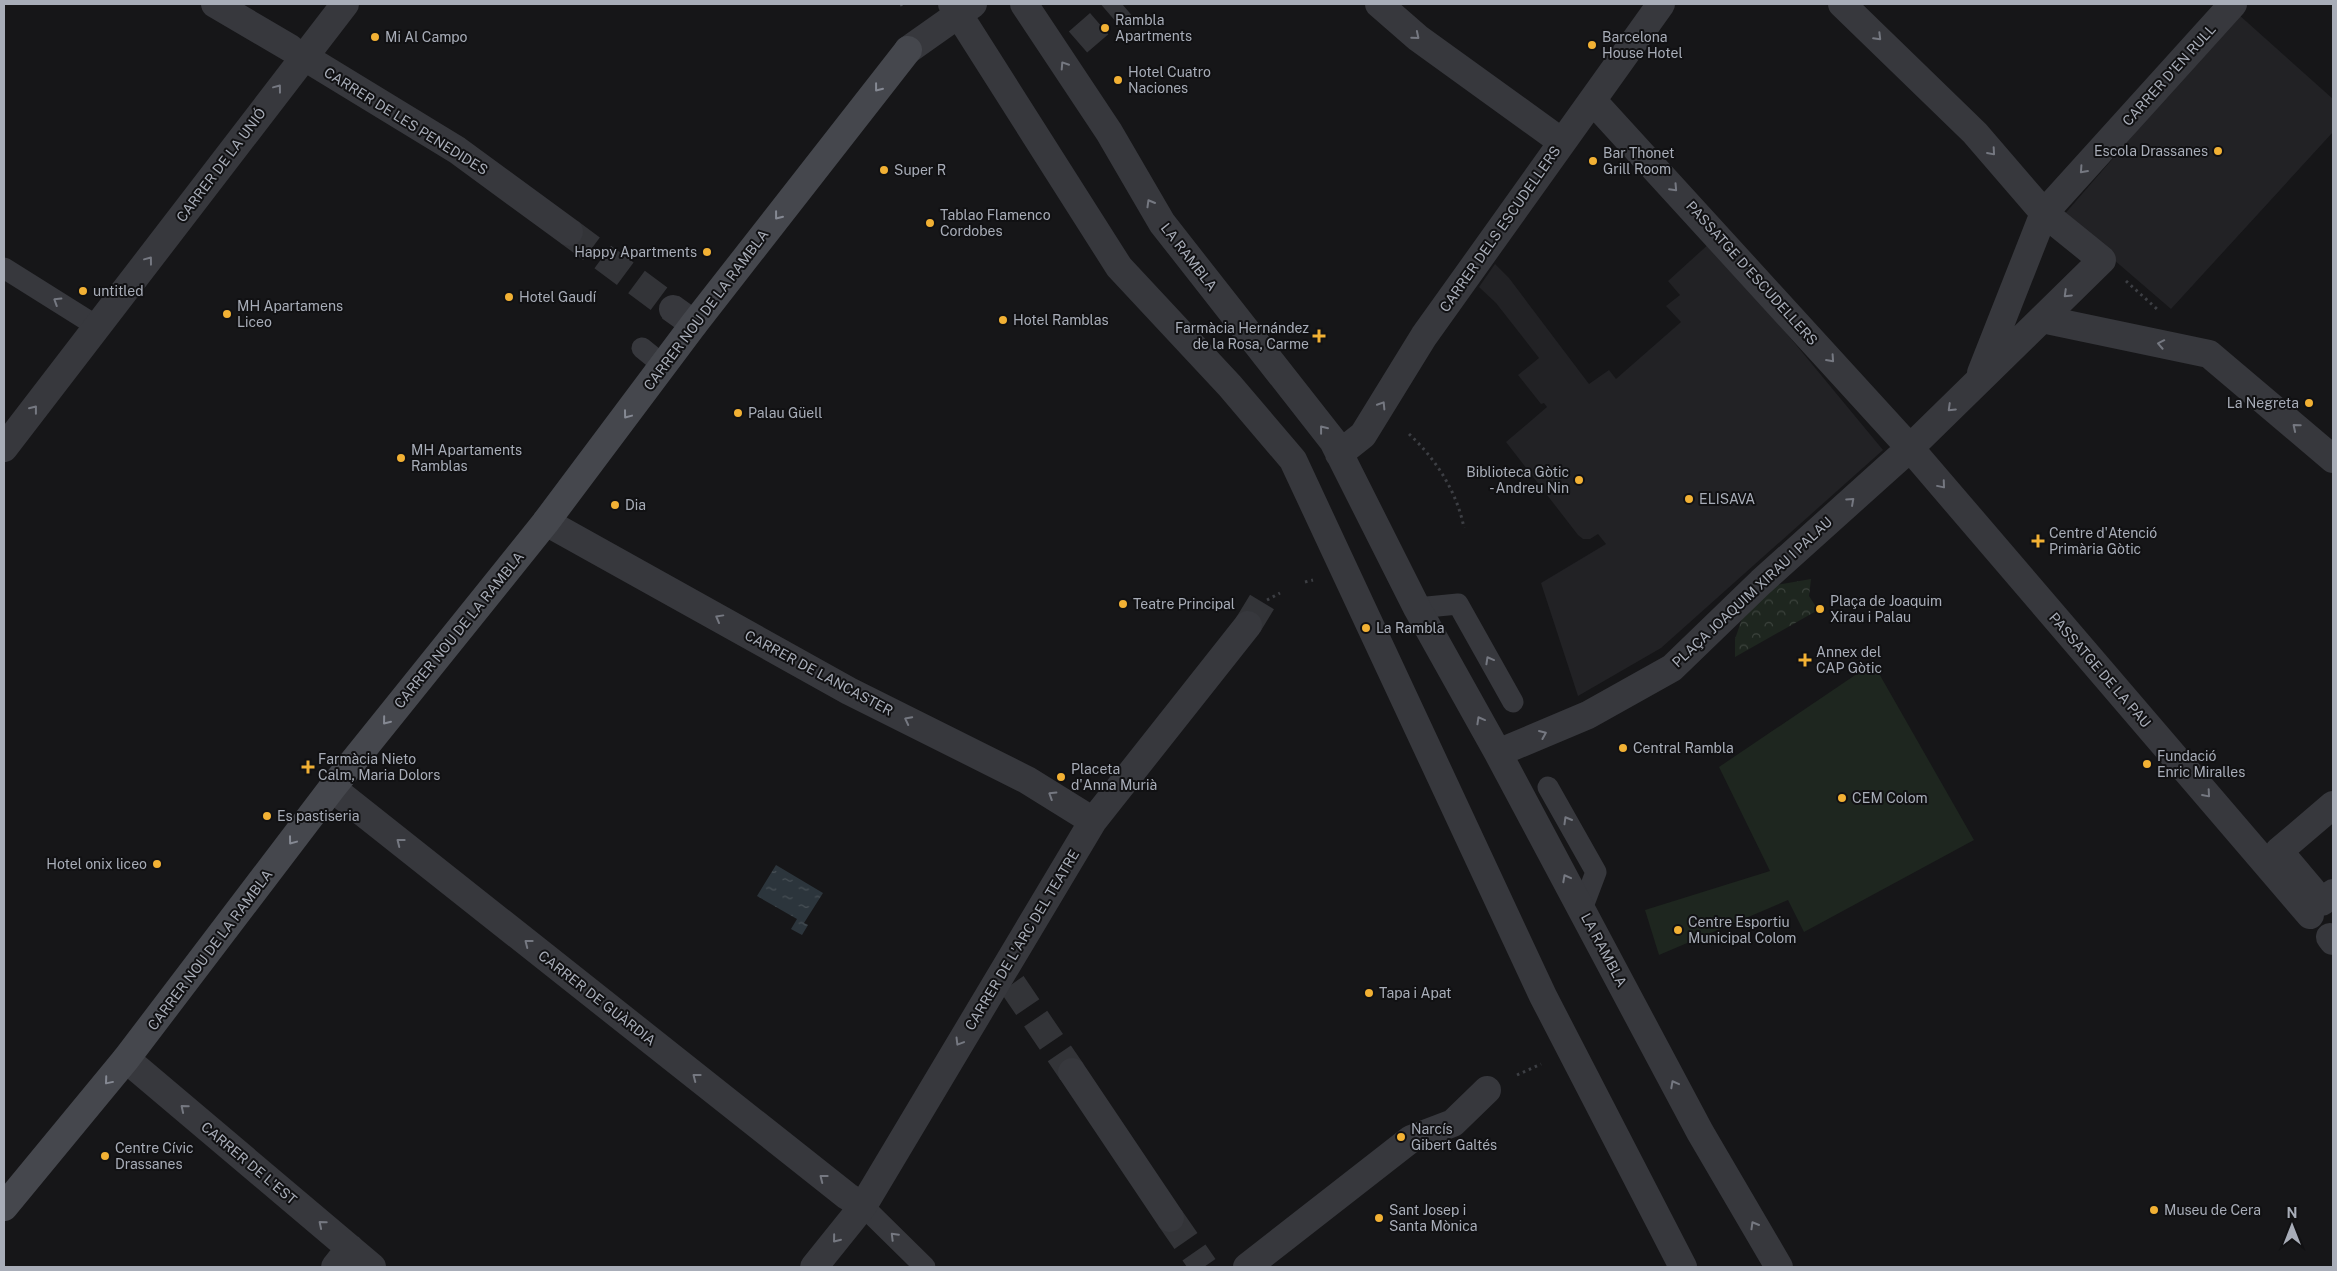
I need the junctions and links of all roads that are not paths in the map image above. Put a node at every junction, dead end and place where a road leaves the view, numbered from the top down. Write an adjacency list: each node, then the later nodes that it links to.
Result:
1 (214, 4): 9 (street)
2 (345, 4): 17 (street, CARRER DE LA UNIÓ, one-way to 2)
3 (1024, 4): 23 (street, LA RAMBLA, one-way to 3)
4 (1379, 4): 12 (street, one-way to 12)
5 (1662, 4): 11 (street, CARRER DELS ESCUDELLERS)
6 (1842, 4): 13 (street, one-way to 13)
7 (2227, 6): 13 (street, CARRER D'EN RULL, one-way to 13)
8 (961, 7): 19 (street, CARRER NOU DE LA RAMBLA, one-way to 19); 50 (street)
9 (290, 48)
10 (316, 64): 14 (street, CARRER DE LES PENEDIDES)
11 (1593, 101): 12 (street, CARRER DELS ESCUDELLERS); 22 (street, PASSATGE D'ESCUDELLERS, one-way to 22)
12 (1562, 142): 23 (street, CARRER DELS ESCUDELLERS, one-way to 12)
13 (2044, 213): 16 (street, PLAÇA JOAQUIM XIRAU I PALAU, one-way to 16); 20 (street)
14 (569, 232)
15 (4, 268): 17 (lane, one-way to 15)
16 (2042, 319): 20 (street, PLAÇA JOAQUIM XIRAU I PALAU); 24 (street, one-way to 16)
17 (98, 327): 21 (street, CARRER DE LA UNIÓ, one-way to 17)
18 (642, 348): 19 (lane)
19 (664, 366): 25 (street, CARRER NOU DE LA RAMBLA, one-way to 25)
20 (1978, 382): 22 (street, PLAÇA JOAQUIM XIRAU I PALAU, one-way to 22)
21 (4, 448)
22 (1910, 448): 29 (street, PLAÇA JOAQUIM XIRAU I PALAU, one-way to 22); 35 (street, PASSATGE DE LA PAU, one-way to 35)
23 (1339, 454): 26 (street, LA RAMBLA)
24 (2333, 459)
25 (546, 522): 31 (street, CARRER NOU DE LA RAMBLA, one-way to 31); 34 (street, CARRER DE LANCASTER, one-way to 25)
26 (1417, 608): 28 (lane, one-way to 26); 29 (street, LA RAMBLA, one-way to 26)
27 (1248, 625): 34 (street, CARRER DE L'ARC DEL TEATRE)
28 (1513, 702)
29 (1498, 753): 37 (street, LA RAMBLA, one-way to 29)
30 (1548, 787): 37 (lane, one-way to 30)
31 (332, 788): 39 (street, CARRER NOU DE LA RAMBLA, one-way to 39); 42 (street, CARRER DE GUÀRDIA, one-way to 31)
32 (2333, 797): 35 (street)
33 (2333, 805): 36 (street)
34 (1094, 821): 42 (street, CARRER DE L'ARC DEL TEATRE, one-way to 42)
35 (2264, 861): 38 (street, PASSATGE DE LA PAU)
36 (2333, 893)
37 (1582, 908): 51 (street, LA RAMBLA, one-way to 37)
38 (2310, 915)
39 (126, 1059): 43 (street, CARRER NOU DE LA RAMBLA, one-way to 43); 45 (street, CARRER DE L'EST, one-way to 39)
40 (1072, 1072): 44 (street)
41 (1487, 1090): 49 (street)
42 (863, 1206): 47 (street, CARRER DE L'ARC DEL TEATRE, one-way to 47); 48 (lane, one-way to 42)
43 (4, 1207)
44 (1170, 1218)
45 (342, 1258): 46 (street, CARRER DE L'EST)
46 (372, 1267)
47 (814, 1267)
48 (925, 1267)
49 (1247, 1267)
50 (1683, 1267)
51 (1779, 1267)

